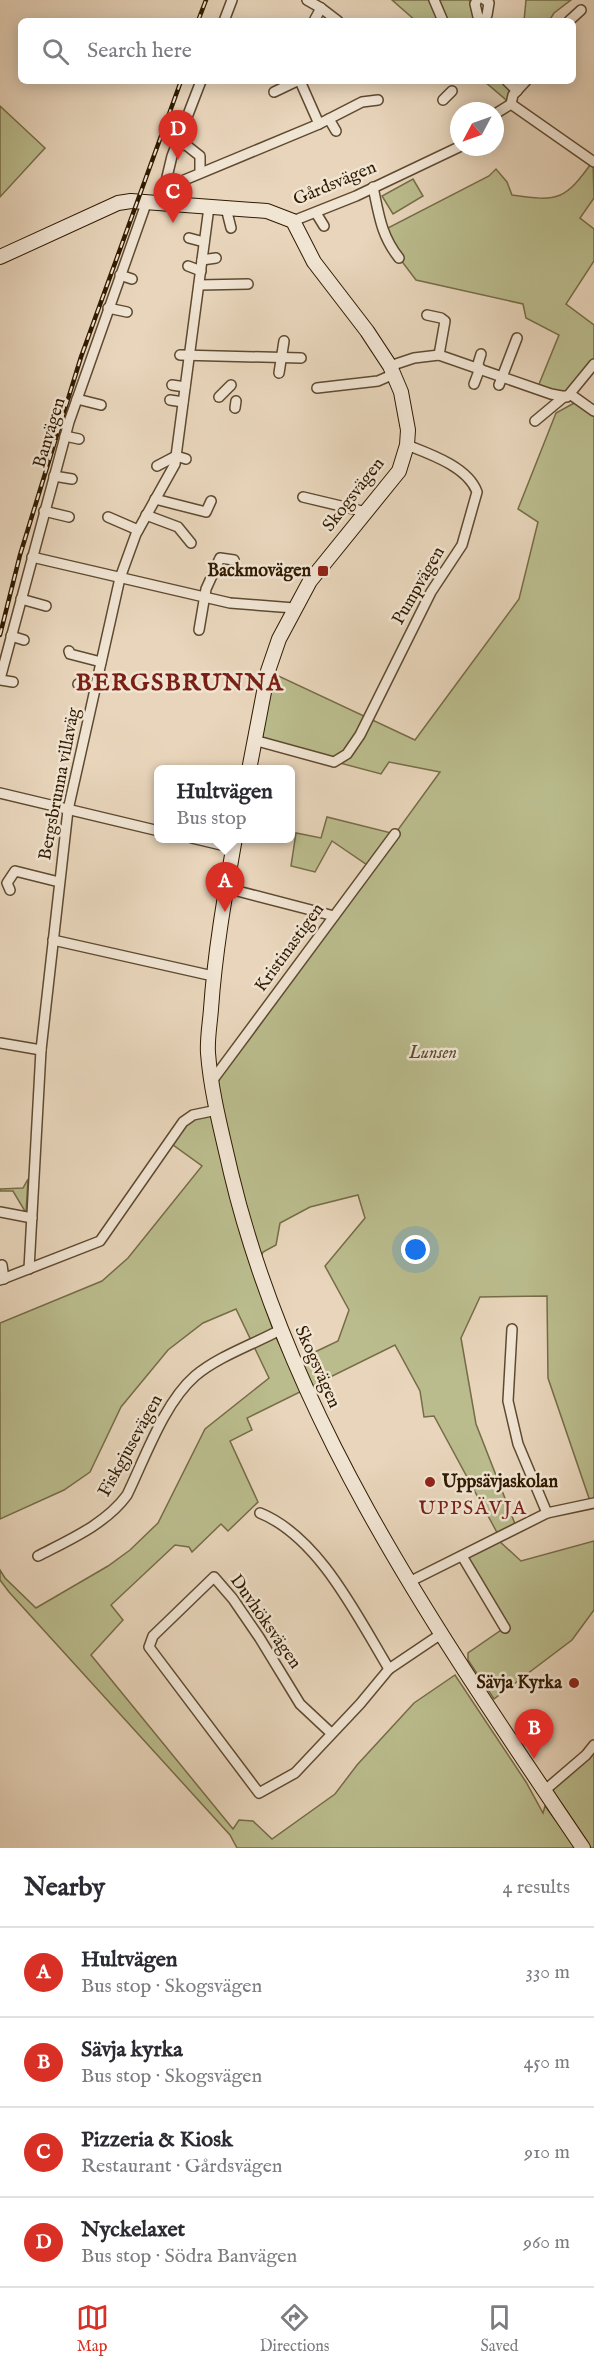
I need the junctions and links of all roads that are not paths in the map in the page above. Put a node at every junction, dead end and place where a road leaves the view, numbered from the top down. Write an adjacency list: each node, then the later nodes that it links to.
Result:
1 (232, 0): 8 (street)
2 (307, 0): 6 (street)
3 (434, 0): 11 (street)
4 (477, 0): 12 (street)
5 (485, 0): 13 (street)
6 (321, 8): 9 (street); 10 (street)
7 (581, 10): 14 (street)
8 (225, 18)
9 (316, 18)
10 (334, 18)
11 (442, 18)
12 (481, 18)
13 (485, 18)
14 (572, 18)
15 (200, 84): 24 (street, Banvägen)
16 (292, 84): 23 (street)
17 (300, 84): 30 (street)
18 (510, 84): 21 (street)
19 (523, 84): 21 (street)
20 (452, 91): 26 (street)
21 (517, 91): 27 (street)
22 (208, 92): 24 (street)
23 (273, 92)
24 (197, 100): 31 (street, Banvägen)
25 (378, 100): 29 (street)
26 (443, 100)
27 (511, 105): 28 (street); 38 (street)
28 (504, 109)
29 (330, 119): 30 (street); 33 (street)
30 (319, 124): 35 (street)
31 (183, 129): 32 (street); 36 (street, Banvägen)
32 (194, 131)
33 (336, 131)
34 (267, 133): 35 (street)
35 (270, 144): 39 (street)
36 (176, 146): 39 (street); 41 (street, Banvägen)
37 (450, 151): 40 (street, Gårdsvägen)
38 (594, 161)
39 (200, 172): 41 (street)
40 (373, 187): 45 (street, Gårdsvägen); 53 (street)
41 (165, 188): 42 (street, Banvägen)
42 (154, 201): 43 (street, Gårdsvägen); 51 (street, Gårdsvägen); 57 (street, Banvägen)
43 (209, 207): 44 (street, Gårdsvägen); 50 (street, Bergsbrunna villaväg)
44 (226, 208): 46 (street, Gårdsvägen); 48 (street)
45 (316, 213): 46 (street, Gårdsvägen); 47 (street)
46 (293, 221): 76 (street, Skogsvägen)
47 (324, 226)
48 (231, 228)
49 (189, 238): 50 (street)
50 (204, 242): 54 (street, Bergsbrunna villaväg)
51 (0, 257)
52 (216, 258): 54 (street)
53 (399, 258)
54 (202, 260): 56 (street, Bergsbrunna villaväg)
55 (188, 266): 56 (street)
56 (201, 271): 60 (street, Bergsbrunna villaväg)
57 (120, 275): 58 (street); 61 (street, Banvägen)
58 (132, 279)
59 (248, 284): 60 (street)
60 (199, 285): 72 (street, Bergsbrunna villaväg)
61 (108, 308): 62 (street); 86 (street, Banvägen)
62 (127, 312)
63 (430, 313): 68 (street)
64 (517, 338): 78 (street)
65 (284, 341): 69 (street)
66 (482, 354): 75 (street)
67 (180, 355): 72 (street)
68 (439, 355): 70 (street); 75 (street)
69 (281, 357): 71 (street); 72 (street); 77 (street)
70 (420, 357): 74 (street); 76 (street)
71 (302, 358)
72 (192, 362): 82 (street, Bergsbrunna villaväg)
73 (594, 364): 84 (street)
74 (423, 368)
75 (478, 368): 78 (street); 79 (street)
76 (392, 370): 83 (street); 94 (street, Skogsvägen)
77 (279, 373)
78 (501, 380): 84 (street)
79 (474, 384)
80 (172, 385): 82 (street)
81 (231, 385): 85 (street)
82 (185, 387): 88 (street, Bergsbrunna villaväg)
83 (317, 388)
84 (568, 395): 90 (street); 91 (street)
85 (219, 397)
86 (77, 399): 89 (street); 92 (street, Banvägen)
87 (170, 400): 88 (street)
88 (183, 402): 95 (street, Bergsbrunna villaväg)
89 (101, 405)
90 (594, 411)
91 (535, 421)
92 (65, 436): 93 (street); 98 (street, Banvägen)
93 (79, 439)
94 (407, 445): 104 (street, Skogsvägen); 126 (street, Pumpvägen)
95 (176, 456): 96 (street); 97 (street); 101 (street, Bergsbrunna villaväg)
96 (186, 459)
97 (157, 466)
98 (54, 476): 99 (street); 103 (street, Banvägen)
99 (72, 479)
100 (303, 496): 104 (street)
101 (155, 499): 102 (street); 105 (street, Bergsbrunna villaväg)
102 (211, 501)
103 (44, 511): 106 (street); 110 (street, Banvägen)
104 (366, 512): 116 (street, Skogsvägen)
105 (147, 515): 108 (street, Bergsbrunna villaväg); 109 (street)
106 (69, 517)
107 (108, 517): 108 (street)
108 (138, 530): 112 (street, Bergsbrunna villaväg)
109 (191, 543)
110 (32, 557): 112 (street); 113 (street, Banvägen)
111 (234, 560): 114 (street)
112 (120, 578): 114 (street); 121 (street, Bergsbrunna villaväg)
113 (21, 598): 115 (street); 118 (street, Banvägen)
114 (205, 598): 116 (street); 117 (street)
115 (46, 606)
116 (294, 608): 126 (street, Skogsvägen)
117 (199, 630)
118 (11, 636): 119 (street); 122 (street, Banvägen)
119 (24, 640)
120 (69, 651): 121 (street)
121 (100, 655): 125 (street, Bergsbrunna villaväg)
122 (0, 679): 123 (street)
123 (13, 682)
124 (78, 684): 125 (street)
125 (95, 688): 129 (street, Bergsbrunna villaväg)
126 (254, 740): 127 (street, Skogsvägen)
127 (250, 765)
128 (0, 793): 129 (street)
129 (68, 810): 130 (street); 133 (street, Bergsbrunna villaväg)
130 (154, 830)
131 (395, 834): 136 (street, Kristinastigen)
132 (234, 843): 134 (street, Skogsvägen)
133 (59, 882): 135 (street); 137 (street, Bergsbrunna villaväg)
134 (226, 888): 136 (street); 138 (street, Skogsvägen)
135 (10, 890)
136 (334, 916): 141 (street, Kristinastigen)
137 (52, 940): 138 (street); 140 (street, Bergsbrunna villaväg)
138 (213, 976): 141 (street, Skogsvägen)
139 (0, 1043): 140 (street)
140 (42, 1050): 144 (street, Bergsbrunna villaväg)
141 (212, 1081): 142 (street, Skogsvägen)
142 (217, 1110): 146 (street); 149 (street, Skogsvägen)
143 (0, 1212): 144 (street)
144 (32, 1218): 146 (street, Bergsbrunna villaväg)
145 (2, 1265): 147 (street)
146 (28, 1269): 147 (street)
147 (2, 1279)
148 (512, 1329): 152 (street)
149 (280, 1330): 153 (street, Fiskgjusevägen); 155 (street, Skogsvägen)
150 (594, 1503): 152 (street)
151 (261, 1513): 158 (street)
152 (547, 1513): 154 (street)
153 (38, 1556)
154 (462, 1556): 155 (street); 156 (street)
155 (409, 1582): 157 (street, Skogsvägen)
156 (505, 1628)
157 (441, 1634): 158 (street); 161 (street, Skogsvägen)
158 (389, 1669): 159 (street)
159 (331, 1733): 159 (street, Duvhöksvägen)
160 (594, 1745): 161 (street)
161 (544, 1791): 162 (street, Skogsvägen)
162 (583, 1848)

